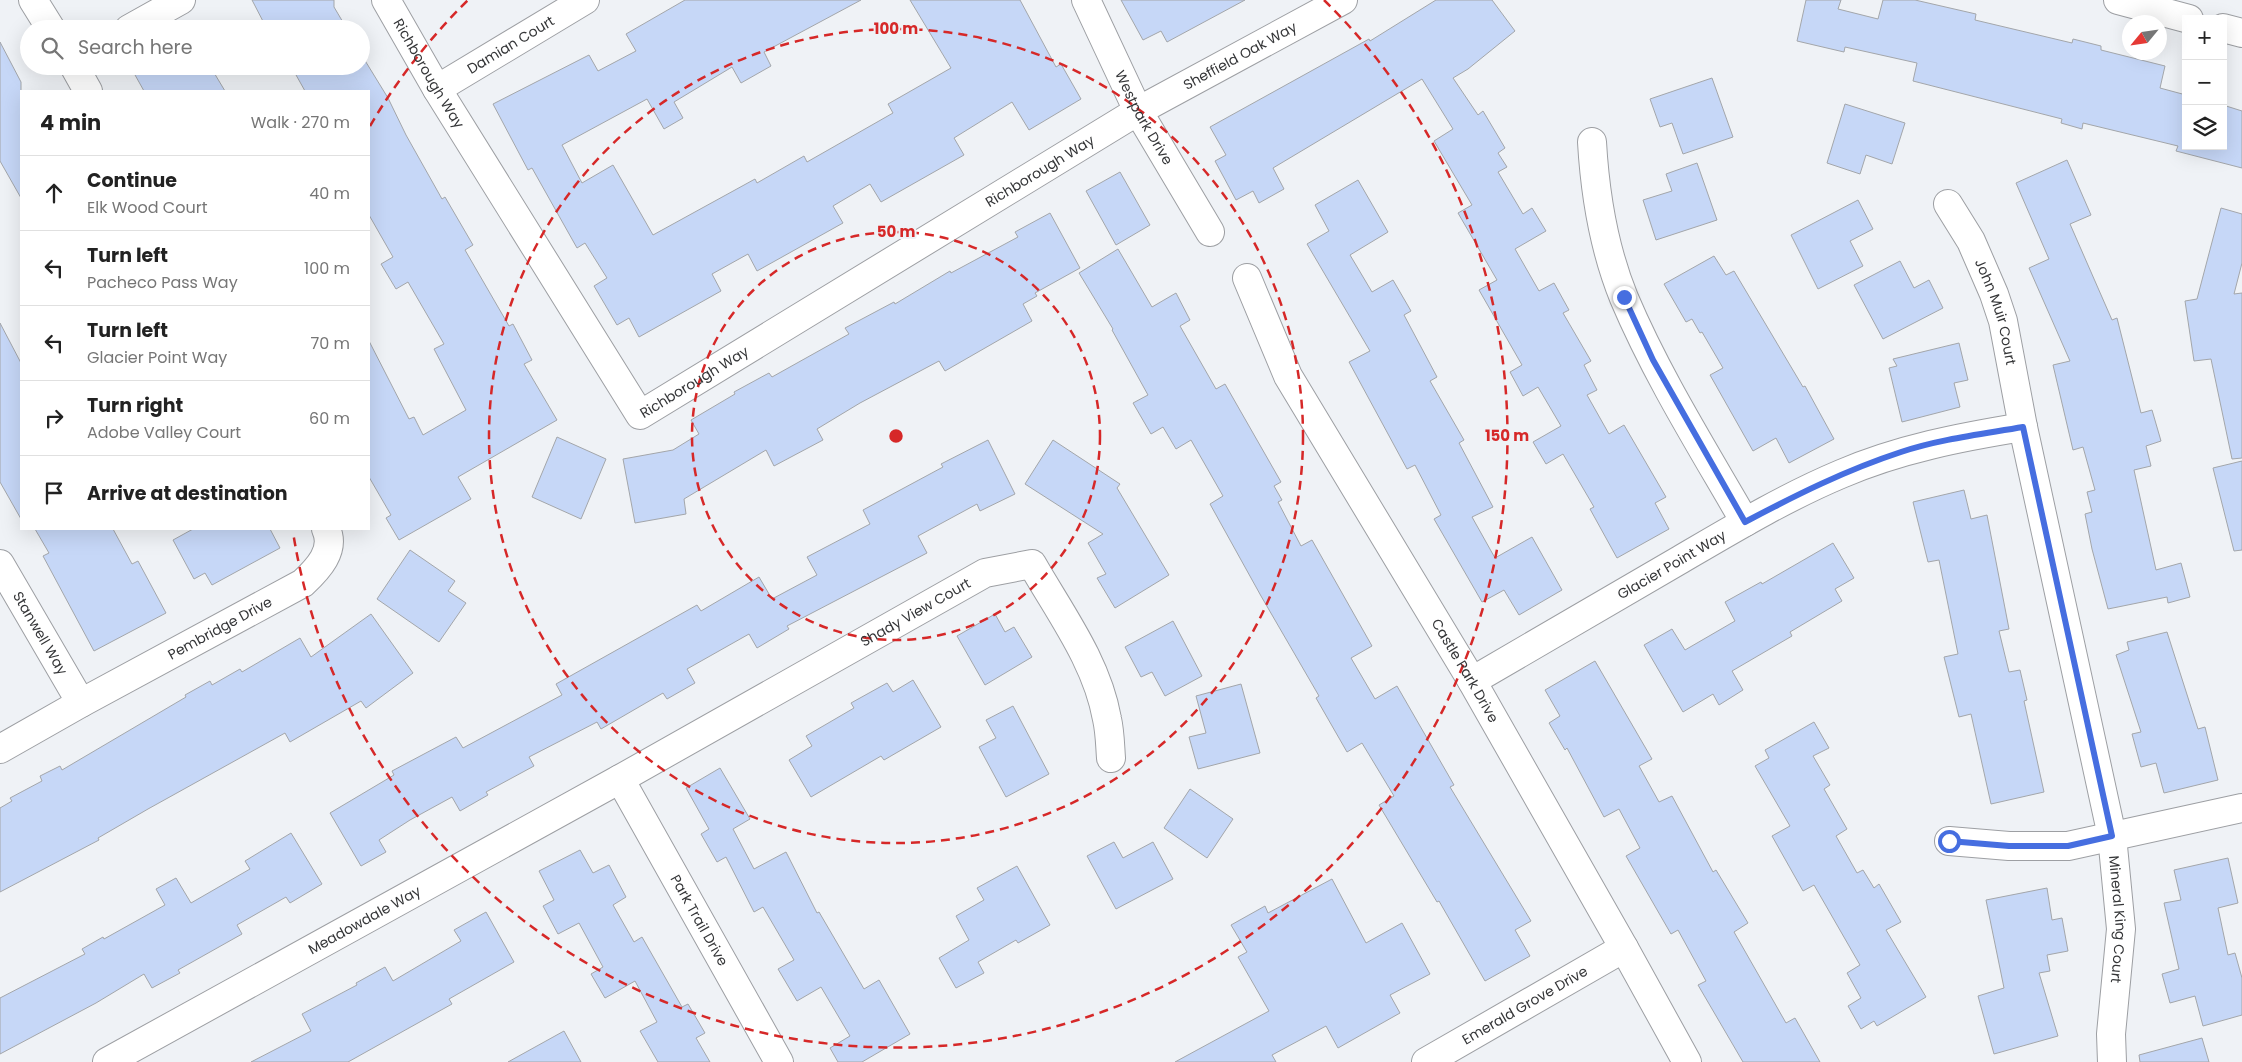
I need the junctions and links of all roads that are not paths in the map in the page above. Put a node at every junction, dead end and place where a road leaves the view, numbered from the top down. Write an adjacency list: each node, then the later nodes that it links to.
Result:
1 (33, 0): 9 (street)
2 (181, 0): 10 (street)
3 (386, 0): 14 (street, Richborough Way)
4 (585, 0): 14 (street, Damian Court)
5 (1086, 0): 16 (street, Westpark Drive)
6 (1343, 0): 16 (street, Sheffield Oak Way)
7 (2118, 0): 8 (street)
8 (2182, 17)
9 (45, 20)
10 (145, 20)
11 (2227, 29): 12 (street)
12 (2242, 33)
13 (79, 75): 15 (street)
14 (437, 89): 16 (street, Richborough Way)
15 (87, 90)
16 (1138, 111): 19 (street, Westpark Drive)
17 (1592, 142): 22 (street)
18 (1948, 204): 21 (street, John Muir Court)
19 (1210, 232)
20 (1247, 278): 25 (street, Castle Park Drive)
21 (2023, 427): 22 (street, Glacier Point Way); 31 (street, John Muir Court)
22 (1745, 522): 25 (street, Glacier Point Way)
23 (326, 530): 26 (street, Pembridge Drive)
24 (0, 564): 26 (street, Stanwell Way)
25 (1472, 681): 33 (street, Castle Park Drive)
26 (81, 703): 27 (street, Pembridge Drive)
27 (0, 749)
28 (1111, 758): 29 (street, Shady View Court)
29 (620, 779): 34 (street, Meadowdale Way); 35 (street, Park Trail Drive)
30 (2242, 808): 31 (street)
31 (2112, 836): 32 (street); 38 (street, Mineral King Court)
32 (1949, 841)
33 (1624, 948): 36 (street, Emerald Grove Drive); 37 (street, Castle Park Drive)
34 (107, 1062)
35 (779, 1062)
36 (1426, 1062)
37 (1687, 1062)
38 (2112, 1062)

